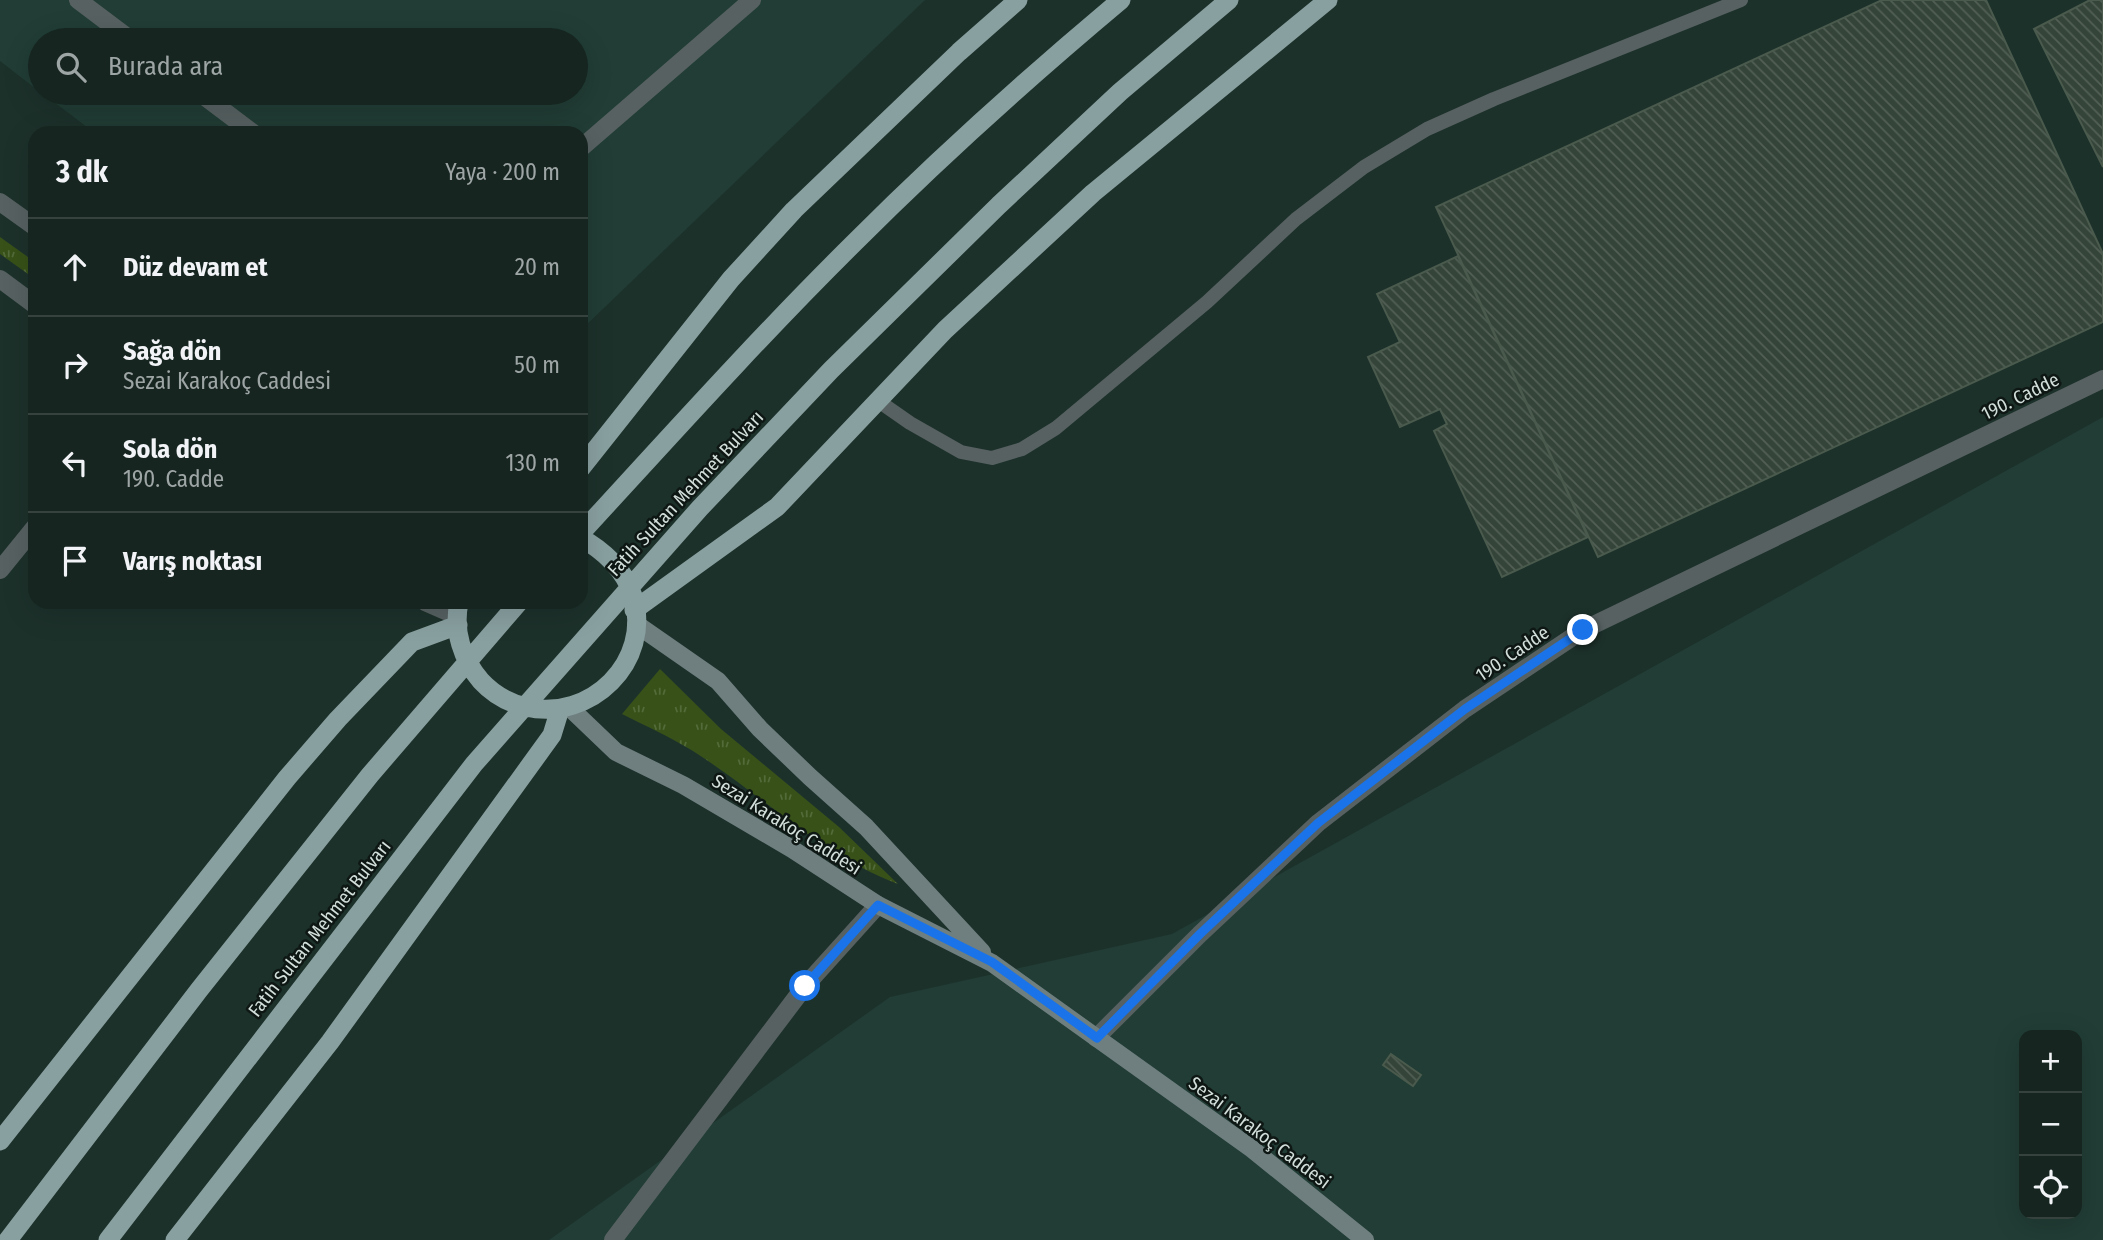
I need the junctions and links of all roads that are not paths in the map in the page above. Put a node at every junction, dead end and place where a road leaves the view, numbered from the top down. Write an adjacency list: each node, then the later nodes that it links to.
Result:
1 (78, 0): 8 (street)
2 (752, 0): 11 (street)
3 (1018, 0): 18 (highway)
4 (1121, 0): 19 (highway)
5 (1229, 0): 32 (highway, Fatih Sultan Mehmet Bulvarı)
6 (1328, 0): 17 (highway)
7 (1741, 0): 17 (lane)
8 (115, 28)
9 (216, 105): 10 (street)
10 (244, 126)
11 (588, 142)
12 (0, 202): 13 (street)
13 (28, 222)
14 (0, 279): 15 (street)
15 (28, 300)
16 (2103, 379): 29 (street, 190. Cadde)
17 (877, 400): 25 (highway)
18 (588, 459)
19 (588, 528)
20 (28, 535): 22 (street)
21 (588, 540): 25 (highway)
22 (0, 569)
23 (513, 609): 31 (highway)
24 (458, 614): 26 (highway); 30 (highway)
25 (636, 617): 26 (highway); 28 (main road, Sezai Karakoç Caddesi)
26 (565, 708): 27 (main road, Sezai Karakoç Caddesi); 33 (highway)
27 (878, 905): 28 (main road, Sezai Karakoç Caddesi); 34 (street)
28 (992, 962): 29 (main road, Sezai Karakoç Caddesi)
29 (1097, 1038): 35 (main road, Sezai Karakoç Caddesi)
30 (0, 1141)
31 (8, 1240)
32 (108, 1240)
33 (175, 1240)
34 (613, 1240)
35 (1365, 1240)

